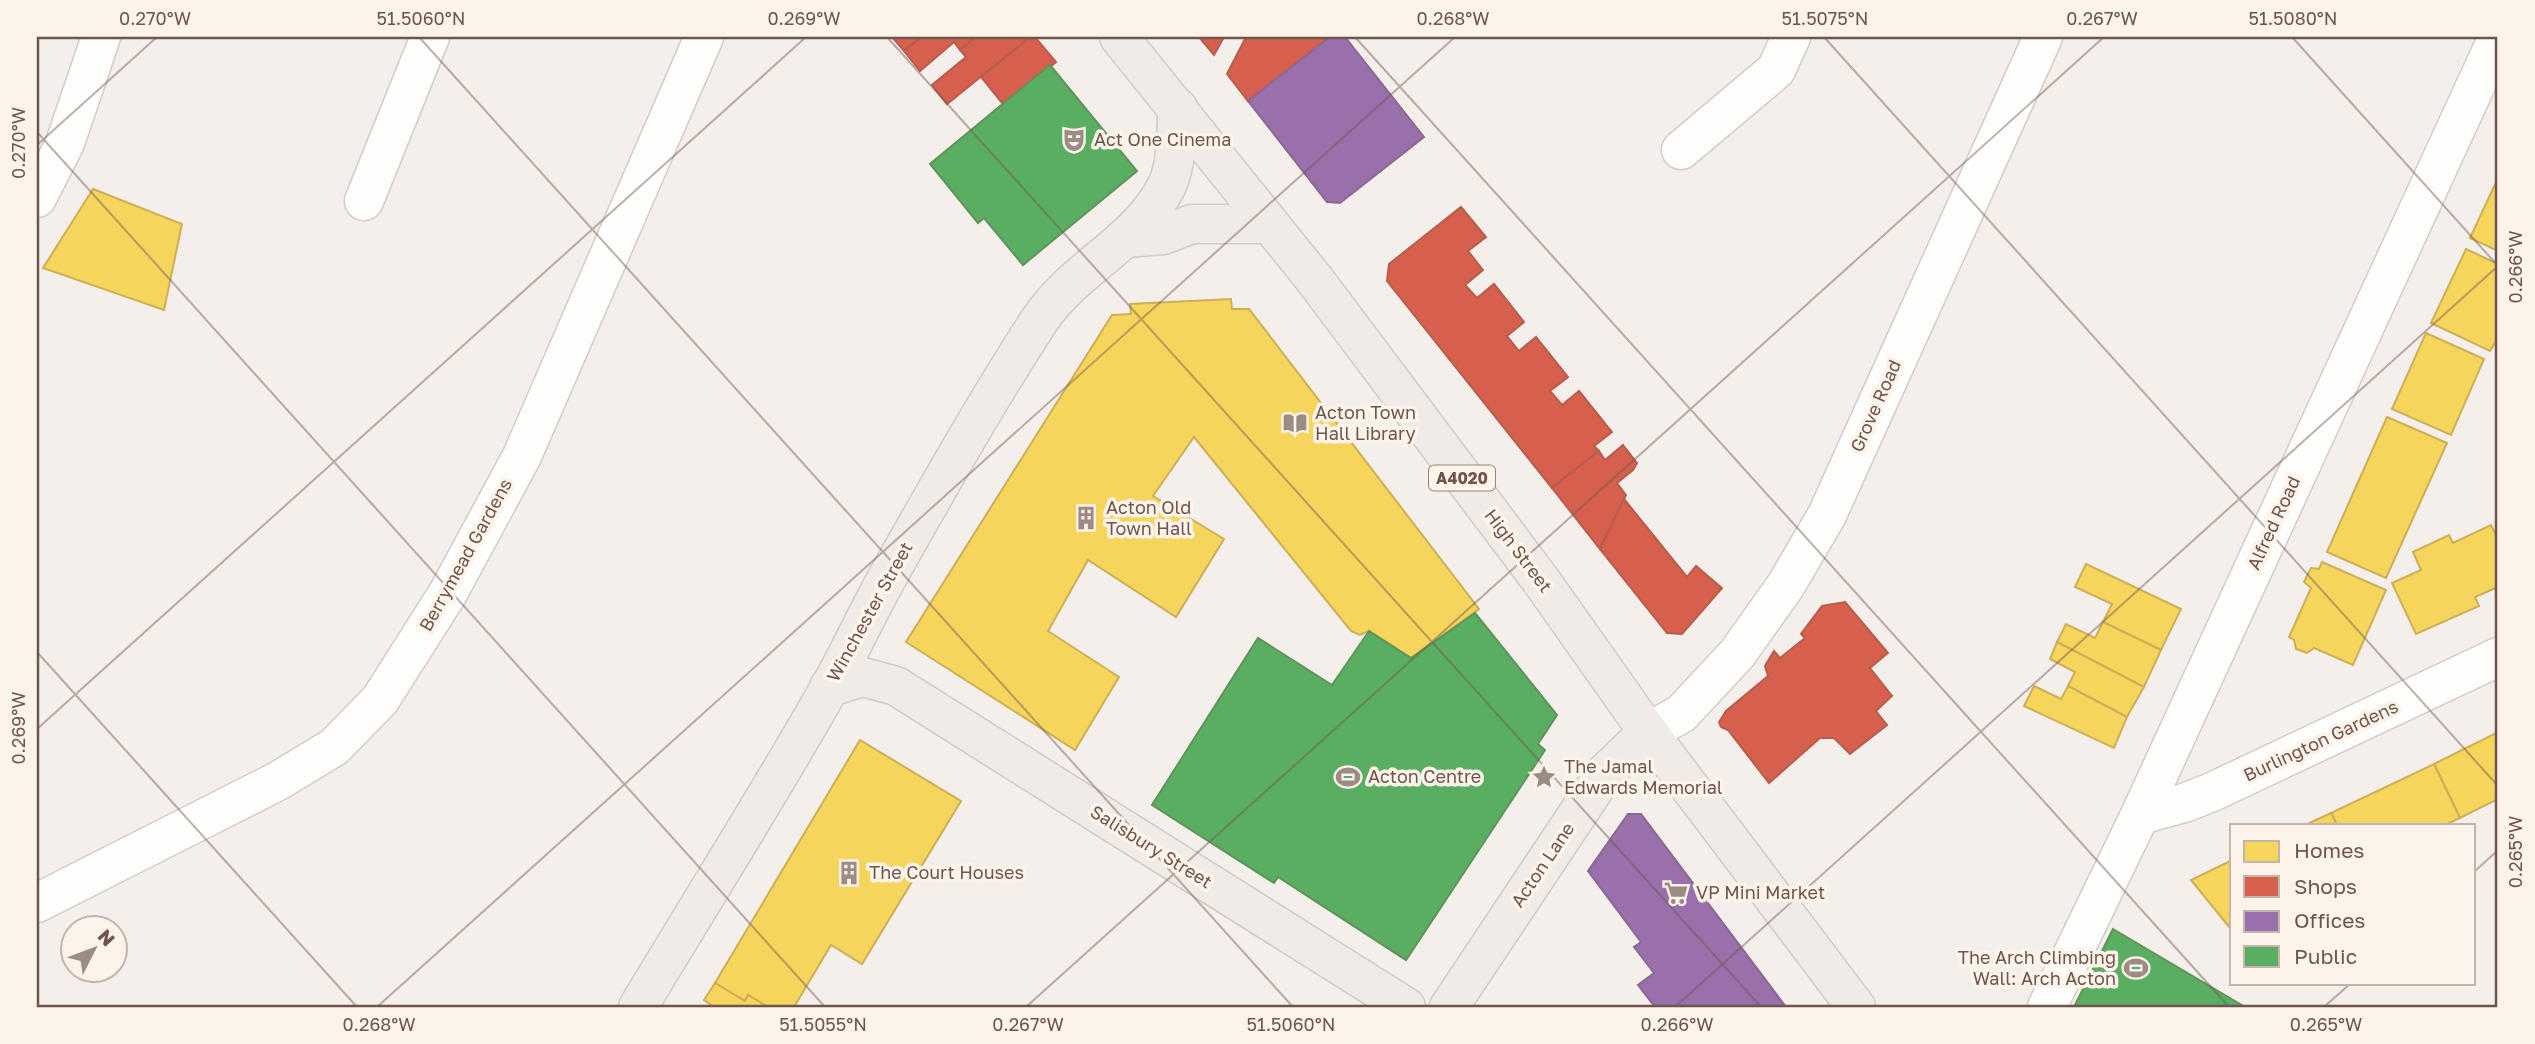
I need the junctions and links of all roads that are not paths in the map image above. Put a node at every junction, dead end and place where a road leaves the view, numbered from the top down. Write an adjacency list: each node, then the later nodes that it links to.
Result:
1 (100, 37): 10 (street)
2 (430, 37): 11 (street)
3 (704, 37): 20 (street, Berrymead Gardens)
4 (1119, 37): 8 (main road, High Street / A4020)
5 (1791, 37): 9 (street)
6 (2043, 37): 18 (street, Grove Road)
7 (2498, 37): 19 (street, Alfred Road)
8 (1178, 108): 12 (main road, High Street / A4020); 13 (main road, Winchester Street)
9 (1681, 150)
10 (37, 198)
11 (363, 201)
12 (1268, 224): 13 (main road); 18 (main road, High Street / A4020)
13 (1126, 238): 14 (main road, Winchester Street)
14 (872, 607): 16 (main road, Salisbury Street); 17 (main road, Winchester Street)
15 (2498, 657): 19 (street, Burlington Gardens)
16 (897, 685): 17 (main road, Salisbury Street); 22 (main road, Salisbury Street)
17 (829, 687): 21 (main road, Winchester Street)
18 (1648, 732): 23 (main road, Acton Lane); 24 (main road, High Street / A4020)
19 (2140, 815): 25 (street, Alfred Road)
20 (37, 903)
21 (638, 1007)
22 (1406, 1007)
23 (1448, 1007)
24 (1856, 1007)
25 (2046, 1007)

